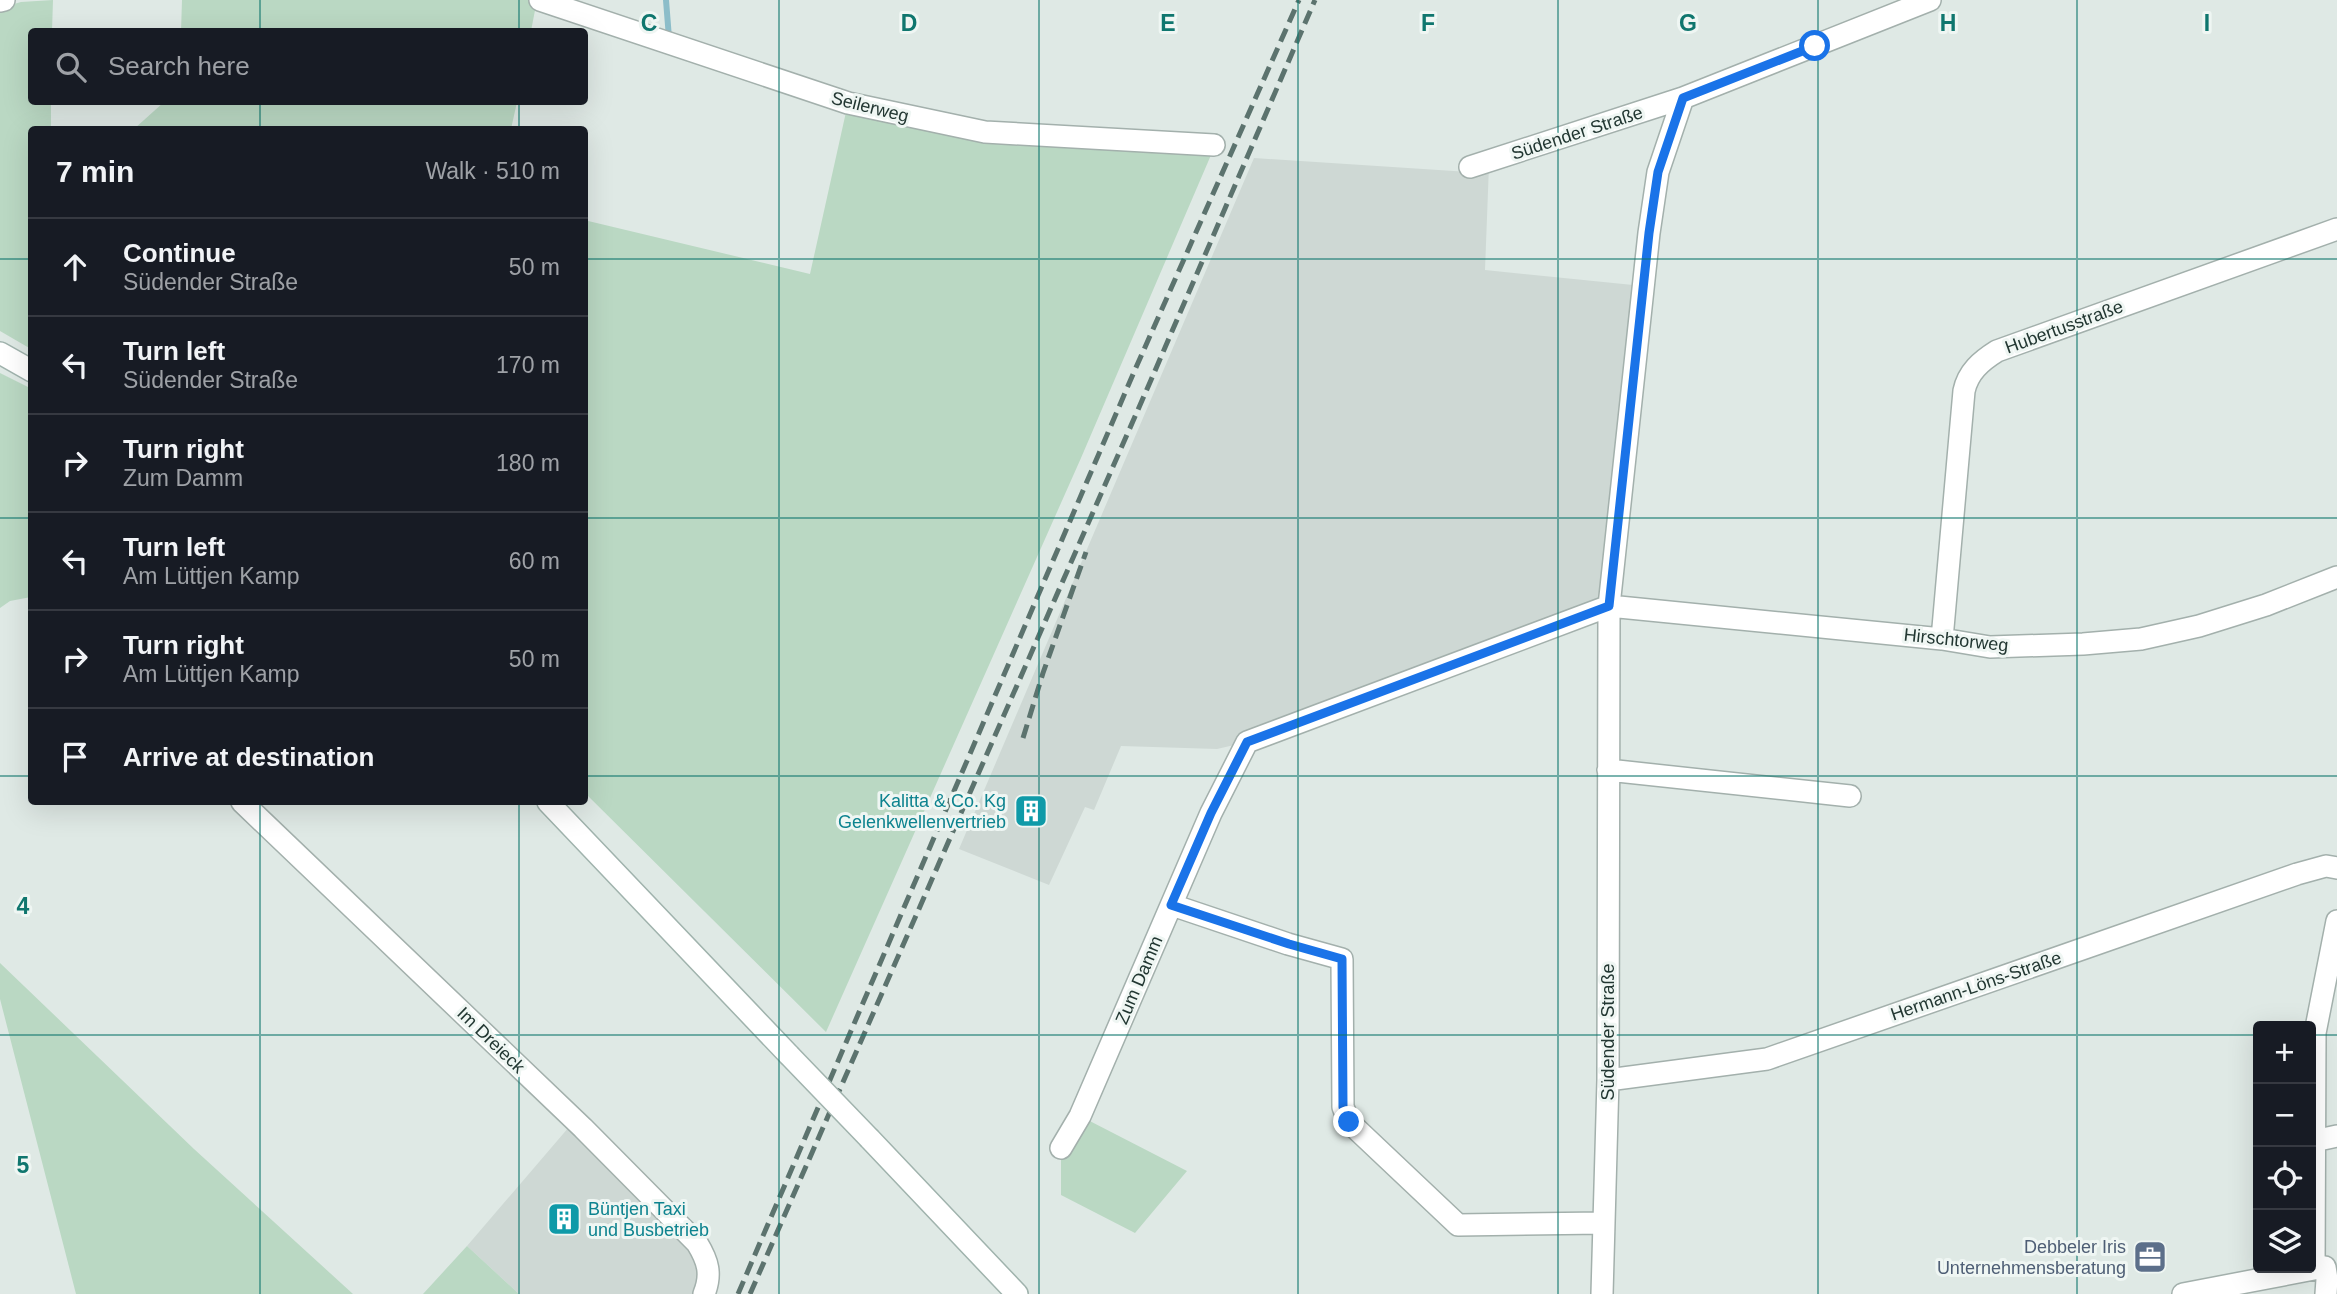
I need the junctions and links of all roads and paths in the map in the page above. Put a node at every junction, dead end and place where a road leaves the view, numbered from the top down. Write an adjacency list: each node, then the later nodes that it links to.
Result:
1 (540, 0): 4 (street, Seilerweg)
2 (1930, 0): 3 (street, Südender Straße)
3 (1683, 98): 5 (street, Südender Straße); 10 (street, Südender Straße)
4 (1214, 145)
5 (1470, 167)
6 (2337, 229): 11 (street, Hubertusstraße)
7 (0, 353): 8 (street)
8 (28, 369)
9 (2337, 578): 11 (street, Hirschtorweg)
10 (1609, 606): 11 (street, Hirschtorweg); 12 (street, Südender Straße); 17 (street, Zum Damm)
11 (1942, 639)
12 (1608, 770): 13 (street); 19 (street, Südender Straße)
13 (1850, 796)
14 (245, 805): 27 (street, Im Dreieck)
15 (551, 805): 28 (street, bridge)
16 (2337, 868): 19 (street, Hermann-Löns-Straße)
17 (1171, 905): 24 (street, Zum Damm); 25 (street)
18 (2337, 921): 20 (street)
19 (1608, 1080): 25 (street, Südender Straße)
20 (2315, 1084)
21 (2337, 1136): 22 (street)
22 (2316, 1141)
23 (2314, 1147): 26 (street)
24 (1062, 1149)
25 (1603, 1223): 29 (street, Südender Straße)
26 (2325, 1266): 30 (street); 31 (street)
27 (704, 1294)
28 (1017, 1294)
29 (1602, 1294)
30 (2183, 1294)
31 (2326, 1294)

